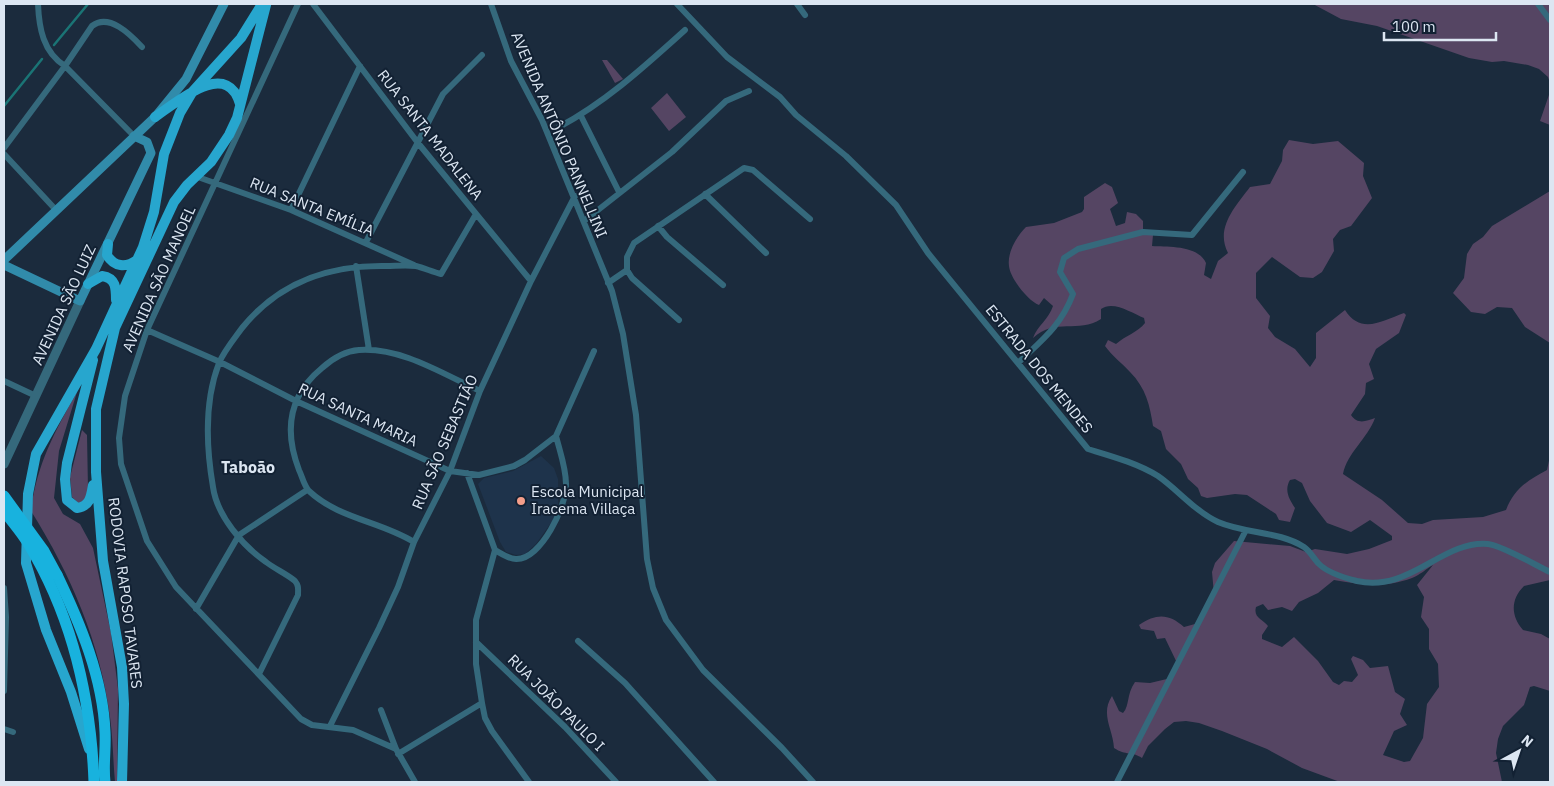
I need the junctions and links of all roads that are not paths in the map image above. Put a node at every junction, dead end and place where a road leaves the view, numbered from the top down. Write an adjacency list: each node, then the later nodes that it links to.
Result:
1 (38, 4): 16 (street)
2 (224, 4): 22 (main road)
3 (262, 4): 18 (main road)
4 (266, 4): 20 (main road)
5 (298, 4): 30 (street, AVENIDA SÃO MANOEL)
6 (312, 4): 17 (street, RUA SANTA MADALENA)
7 (491, 4): 35 (street, AVENIDA ANTÔNIO PANNELLINI)
8 (678, 4): 63 (street, ESTRADA DOS MENDES)
9 (797, 4): 11 (street)
10 (1538, 4): 12 (street)
11 (805, 14)
12 (1550, 20)
13 (685, 30): 21 (street)
14 (142, 47): 16 (street)
15 (482, 56): 25 (street)
16 (65, 66): 24 (street); 26 (street)
17 (360, 66): 25 (street, RUA SANTA MADALENA); 37 (street)
18 (193, 91): 20 (main road); 22 (main road); 46 (main road, RODOVIA RAPOSO TAVARES)
19 (749, 91): 33 (street)
20 (240, 104): 27 (main road)
21 (581, 116): 23 (street); 33 (street)
22 (155, 117): 24 (main road)
23 (559, 127)
24 (134, 136): 36 (main road); 43 (main road, AVENIDA SÃO LUIZ)
25 (418, 144): 38 (street, RUA SANTA MADALENA); 42 (street)
26 (4, 148)
27 (218, 153): 30 (street); 31 (main road)
28 (4, 154): 36 (street)
29 (1243, 172): 63 (street)
30 (220, 173): 32 (street, AVENIDA SÃO MANOEL)
31 (195, 176): 32 (street, RUA SANTA EMÍLIA); 46 (main road)
32 (216, 182): 37 (street, RUA SANTA EMÍLIA); 58 (street, AVENIDA SÃO MANOEL)
33 (619, 192): 40 (street)
34 (705, 194): 39 (street); 41 (street); 44 (street)
35 (575, 196): 40 (street, AVENIDA ANTÔNIO PANNELLINI); 51 (street, RUA SÃO SEBASTIÃO)
36 (56, 210): 45 (main road)
37 (291, 210): 42 (street, RUA SANTA EMÍLIA)
38 (476, 214): 49 (street); 51 (street, RUA SANTA MADALENA)
39 (810, 219)
40 (584, 221): 52 (street, AVENIDA ANTÔNIO PANNELLINI)
41 (658, 226): 50 (street); 54 (street)
42 (366, 242): 49 (street, RUA SANTA EMÍLIA)
43 (108, 244): 46 (main road); 53 (main road, AVENIDA SÃO LUIZ)
44 (766, 253)
45 (4, 260)
46 (140, 264): 56 (main road, RODOVIA RAPOSO TAVARES); 71 (main road, RODOVIA RAPOSO TAVARES)
47 (4, 265): 55 (main road)
48 (356, 266): 49 (street); 60 (street); 62 (street)
49 (416, 266)
50 (626, 270): 52 (street); 57 (street)
51 (531, 281): 65 (street, RUA SÃO SEBASTIÃO)
52 (608, 283): 101 (street, AVENIDA ANTÔNIO PANNELLINI)
53 (88, 284): 55 (main road, AVENIDA SÃO LUIZ); 56 (main road)
54 (723, 285)
55 (80, 301): 66 (street, AVENIDA SÃO LUIZ)
56 (116, 302): 59 (main road, RODOVIA RAPOSO TAVARES)
57 (679, 320)
58 (147, 330): 62 (street, RUA SANTA MARIA); 82 (street, AVENIDA SÃO MANOEL)
59 (96, 349): 71 (main road); 93 (main road, RODOVIA RAPOSO TAVARES)
60 (369, 350): 65 (street); 67 (street)
61 (594, 351): 68 (street, RUA SANTA MARIA)
62 (220, 362): 67 (street, RUA SANTA MARIA); 77 (street)
63 (1018, 363): 76 (street, ESTRADA DOS MENDES)
64 (4, 381): 66 (street)
65 (480, 391): 70 (street, RUA SÃO SEBASTIÃO)
66 (36, 396): 69 (street, AVENIDA SÃO LUIZ)
67 (296, 401): 70 (street, RUA SANTA MARIA); 73 (street)
68 (556, 436): 72 (street, RUA SANTA MARIA); 79 (street)
69 (4, 464)
70 (450, 471): 72 (street, RUA SANTA MARIA); 78 (street, RUA SÃO SEBASTIÃO)
71 (96, 472): 96 (main road, RODOVIA RAPOSO TAVARES)
72 (467, 473): 79 (street)
73 (307, 490): 77 (street); 78 (street)
74 (4, 496): 95 (highway, bridge)
75 (4, 511): 93 (highway, RODOVIA RAPOSO TAVARES, bridge)
76 (1245, 532): 80 (street, ESTRADA DOS MENDES); 102 (street)
77 (239, 535): 82 (street); 85 (street)
78 (414, 542): 89 (street, RUA SÃO SEBASTIÃO)
79 (495, 550): 84 (street)
80 (1550, 572)
81 (4, 588): 86 (street)
82 (196, 609): 85 (street, AVENIDA SÃO MANOEL)
83 (578, 641): 100 (street)
84 (476, 642): 87 (street); 99 (street, RUA JOÃO PAULO I)
85 (259, 674): 89 (street, AVENIDA SÃO MANOEL)
86 (4, 691)
87 (482, 703): 92 (street); 98 (street)
88 (381, 710): 92 (street)
89 (330, 726): 92 (street, AVENIDA SÃO MANOEL)
90 (4, 728): 91 (street)
91 (13, 732)
92 (397, 751): 97 (street)
93 (94, 764): 94 (highway, RODOVIA RAPOSO TAVARES, bridge)
94 (94, 782)
95 (104, 782)
96 (122, 782)
97 (415, 782)
98 (529, 782)
99 (616, 782)
100 (714, 782)
101 (813, 782)
102 (1117, 782)

